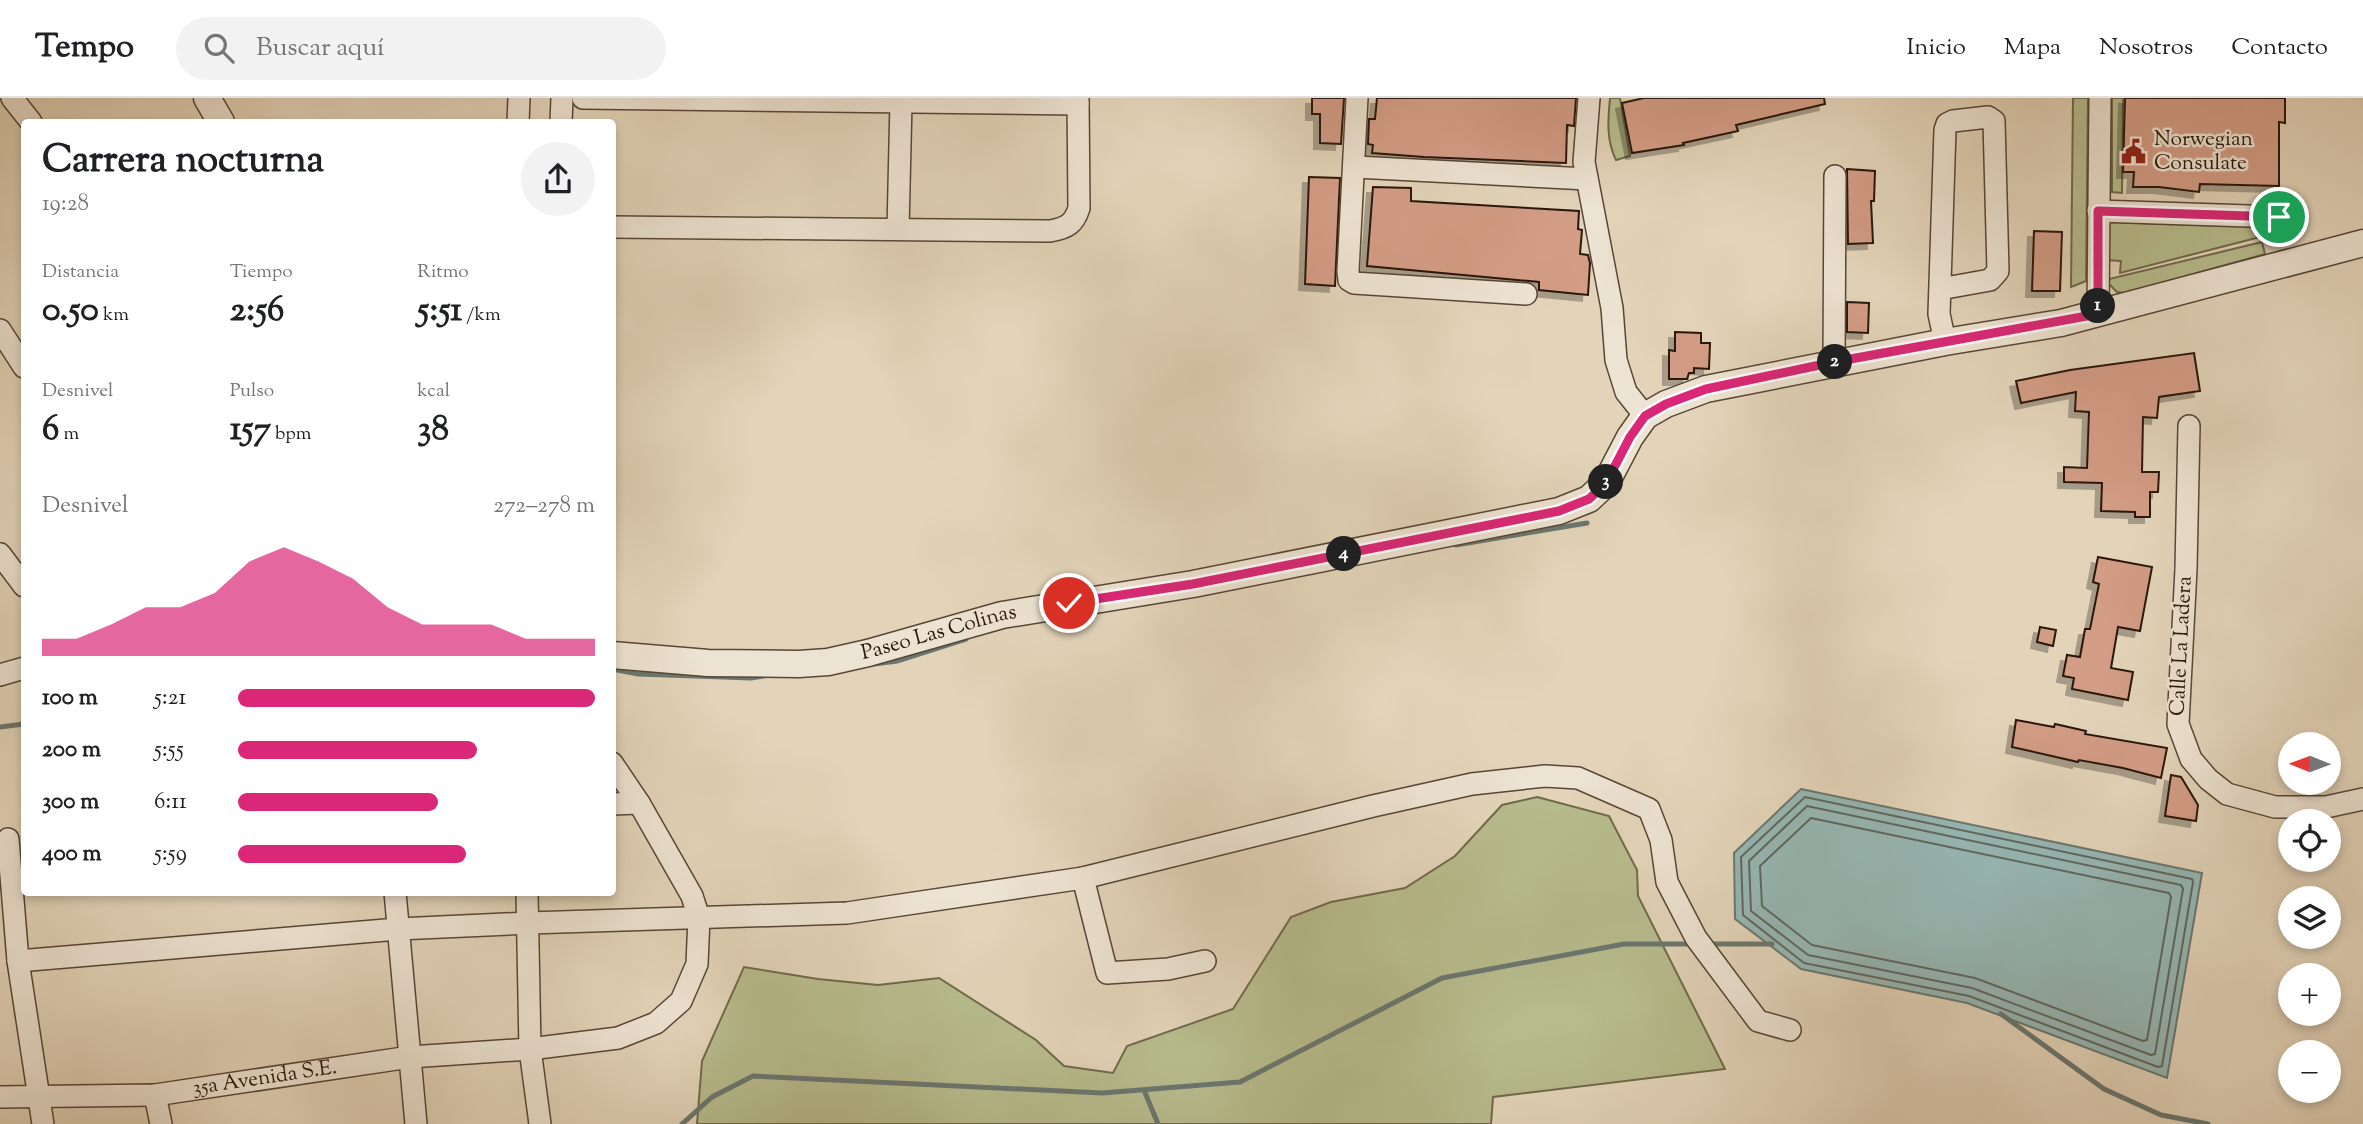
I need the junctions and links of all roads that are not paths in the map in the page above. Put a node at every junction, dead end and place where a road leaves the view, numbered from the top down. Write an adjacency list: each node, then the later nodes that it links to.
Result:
1 (12, 98): 14 (street)
2 (208, 98): 15 (street)
3 (519, 98): 16 (street)
4 (562, 98): 17 (street)
5 (583, 98): 9 (street)
6 (1357, 98): 18 (street)
7 (1589, 98): 20 (street)
8 (2100, 98): 21 (street)
9 (703, 99): 10 (street)
10 (847, 100): 13 (street)
11 (979, 100): 12 (street); 13 (street)
12 (1078, 101): 24 (street)
13 (901, 102): 24 (street)
14 (29, 119)
15 (219, 119)
16 (518, 119)
17 (561, 119)
18 (1355, 167): 20 (street); 27 (street)
19 (1835, 176): 32 (street)
20 (1587, 179): 33 (street)
21 (2098, 211): 22 (street); 28 (street)
22 (2279, 217)
23 (616, 227): 24 (street)
24 (898, 229)
25 (2363, 243): 28 (street, Paseo Las Colinas)
26 (1940, 289): 26 (street); 30 (street)
27 (1526, 294)
28 (2098, 314): 30 (street, Paseo Las Colinas)
29 (9, 340): 31 (street)
30 (1945, 342): 32 (street, Paseo Las Colinas)
31 (21, 362)
32 (1834, 362): 33 (street, Paseo Las Colinas)
33 (1645, 416): 37 (street, Paseo Las Colinas)
34 (2189, 426): 41 (street, Calle La Ladera)
35 (0, 554): 36 (street)
36 (21, 582)
37 (616, 655)
38 (21, 669): 39 (street)
39 (0, 675)
40 (616, 769): 42 (street)
41 (2363, 799)
42 (639, 803): 43 (street); 48 (street)
43 (616, 804)
44 (11, 839): 51 (street)
45 (1083, 878): 48 (street); 52 (street); 53 (street)
46 (395, 896): 50 (street)
47 (527, 896): 49 (street)
48 (699, 918): 49 (street); 54 (street, 35a Avenida S.E.)
49 (529, 923): 50 (street); 54 (street)
50 (398, 929): 51 (street); 55 (street)
51 (18, 961): 58 (street)
52 (1205, 961)
53 (1790, 1030)
54 (530, 1049): 55 (street, 35a Avenida S.E.); 62 (street)
55 (410, 1057): 56 (street, 35a Avenida S.E.); 61 (street)
56 (155, 1095): 58 (street, 35a Avenida S.E.); 60 (street)
57 (0, 1097): 58 (street, 35a Avenida S.E.)
58 (38, 1098): 59 (street)
59 (43, 1124)
60 (161, 1124)
61 (416, 1124)
62 (540, 1124)

